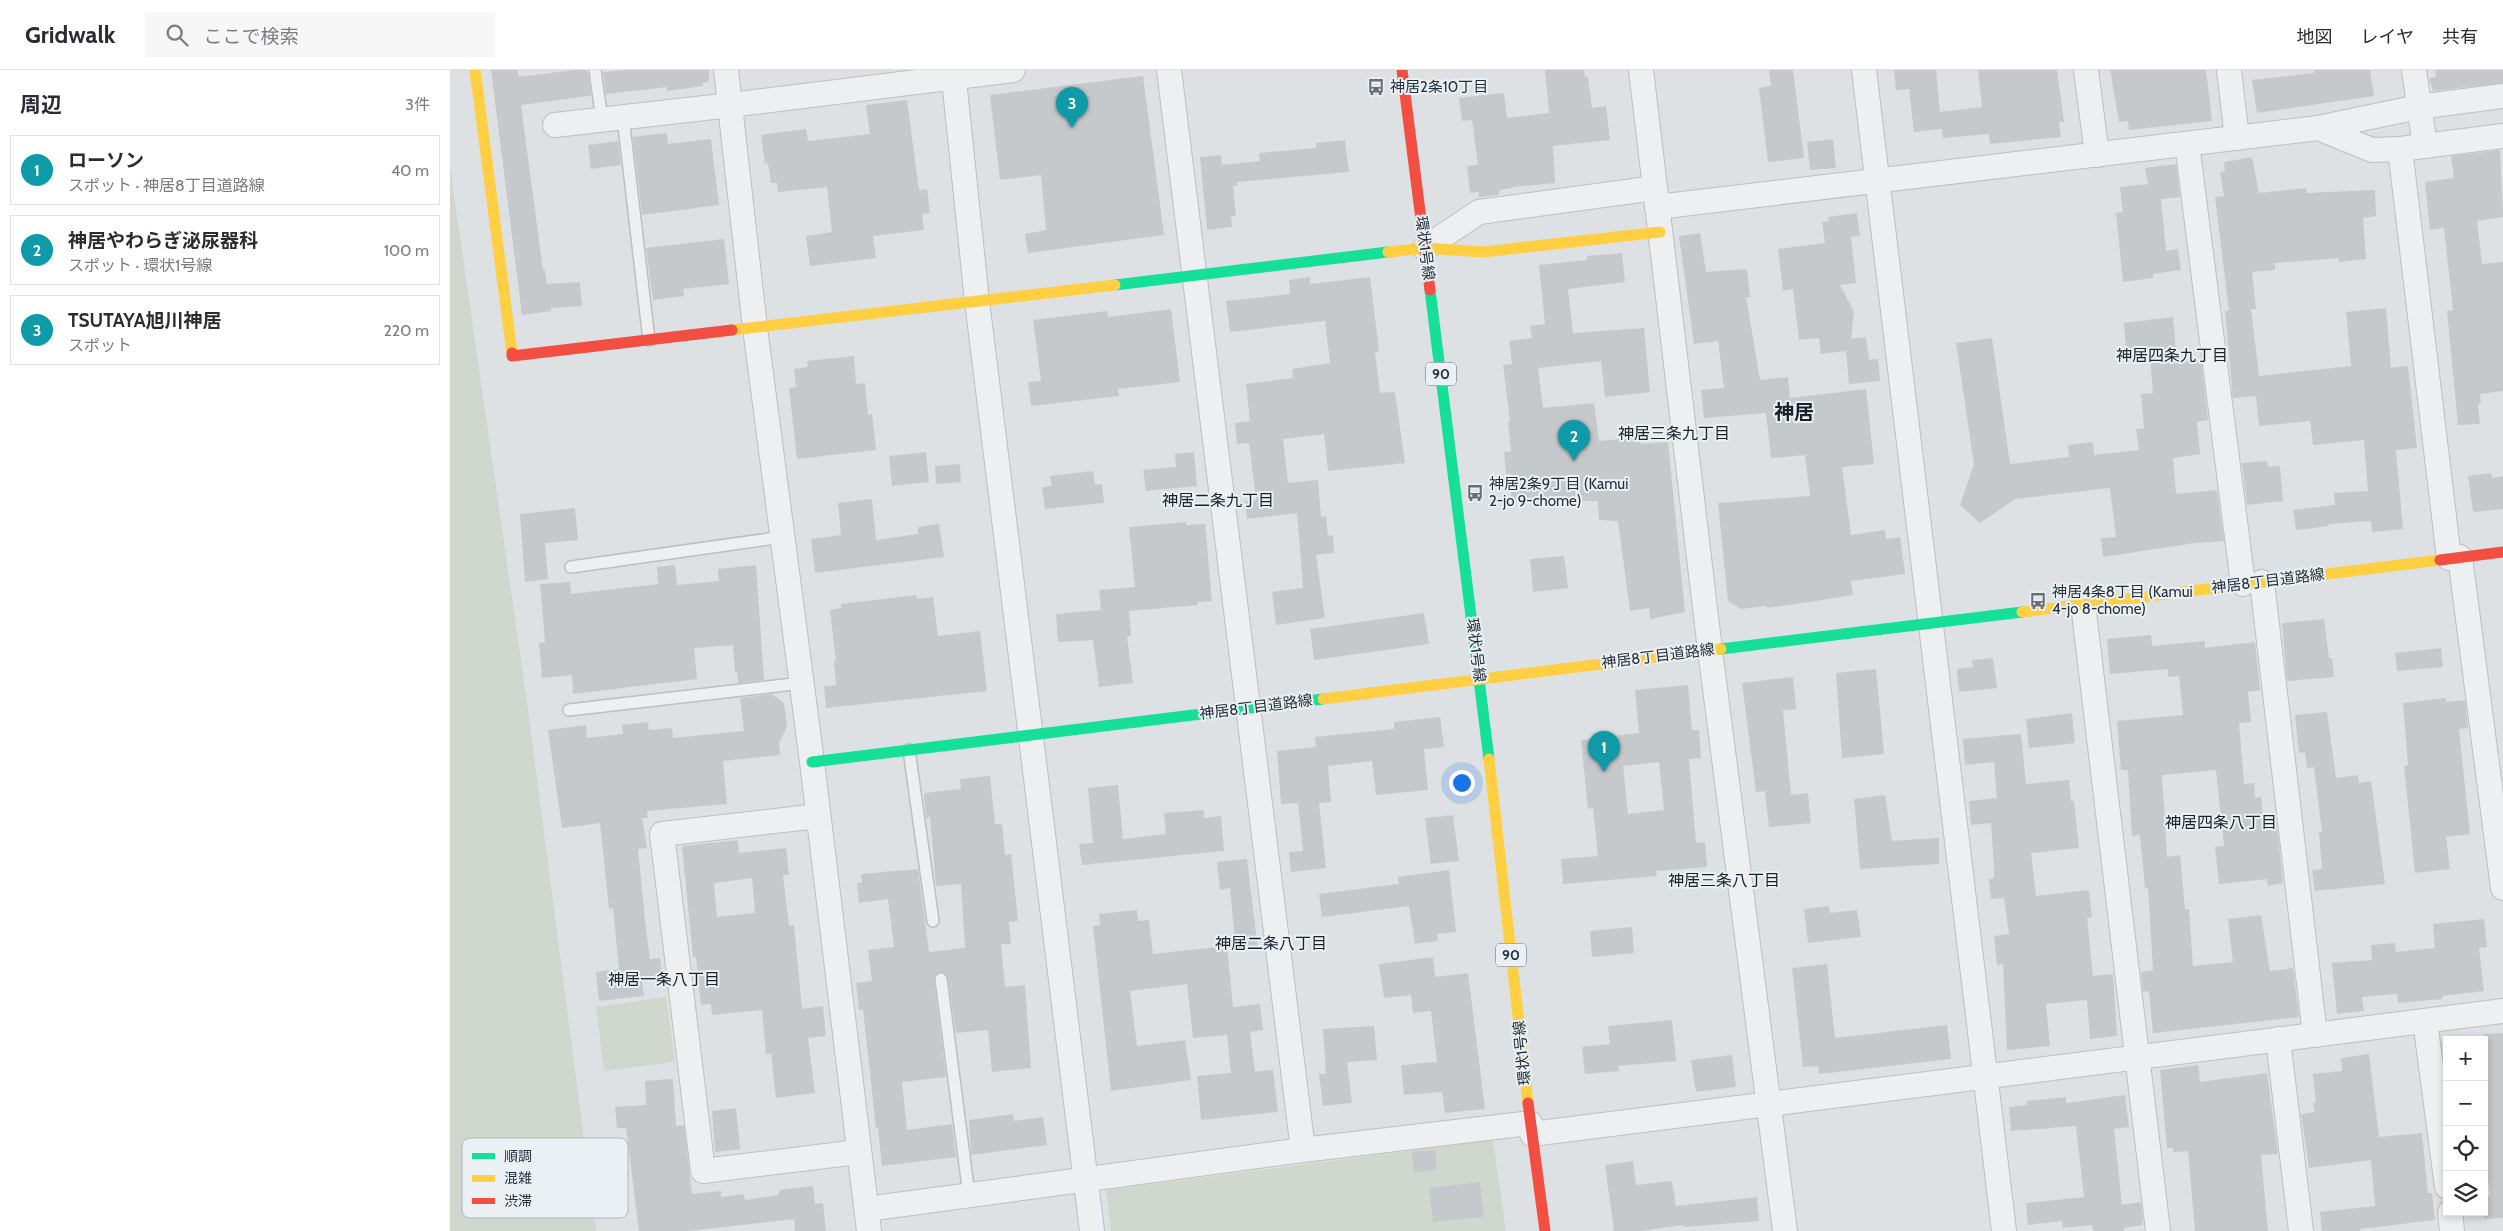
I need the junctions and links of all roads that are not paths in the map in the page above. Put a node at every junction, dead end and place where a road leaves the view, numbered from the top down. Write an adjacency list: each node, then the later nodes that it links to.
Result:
1 (475, 70): 32 (street)
2 (595, 70): 16 (lane)
3 (726, 70): 14 (street)
4 (1013, 70): 12 (street)
5 (1169, 70): 29 (street)
6 (1402, 70): 28 (street, 環状1号線 / 90)
7 (1641, 70): 26 (street)
8 (1864, 70): 25 (street)
9 (2086, 70): 24 (street)
10 (2228, 70): 20 (street)
11 (2414, 70): 15 (street)
12 (954, 74): 14 (street); 30 (street)
13 (2503, 96): 15 (street)
14 (731, 106): 16 (street); 31 (street)
15 (2418, 107): 18 (street); 22 (street)
16 (613, 118): 17 (street); 32 (lane)
17 (555, 125)
18 (2318, 128): 20 (street); 23 (street)
19 (2503, 136): 22 (street)
20 (2237, 138): 21 (street)
21 (2188, 144): 24 (street); 37 (street)
22 (2424, 146): 23 (street)
23 (2400, 149): 35 (street)
24 (2096, 155): 25 (street)
25 (1878, 181): 26 (street); 39 (street)
26 (1656, 198): 27 (street); 28 (street)
27 (1660, 232): 28 (street); 40 (street)
28 (1425, 248): 29 (street); 41 (street, 環状1号線 / 90)
29 (1195, 275): 30 (street); 43 (street)
30 (978, 301): 31 (street); 45 (street)
31 (755, 328): 32 (street); 33 (street)
32 (649, 340)
33 (783, 537): 36 (lane); 42 (street)
34 (2503, 552): 35 (street, 神居8丁目道路線)
35 (2455, 558): 37 (street, 神居8丁目道路線); 49 (street)
36 (571, 567)
37 (2252, 583): 38 (street, 神居8丁目道路線); 54 (street)
38 (2083, 604): 39 (street, 神居8丁目道路線); 56 (street)
39 (1930, 623): 40 (street, 神居8丁目道路線); 57 (street)
40 (1710, 650): 41 (street, 神居8丁目道路線); 58 (street)
41 (1480, 678): 43 (street, 神居8丁目道路線); 59 (street, 環状1号線 / 90)
42 (802, 684): 44 (lane); 47 (street)
43 (1248, 707): 45 (street, 神居8丁目道路線); 60 (street)
44 (569, 710)
45 (1030, 734): 46 (street, 神居8丁目道路線); 63 (street)
46 (909, 750): 47 (street, 神居8丁目道路線); 50 (lane)
47 (812, 762): 48 (street)
48 (818, 816): 61 (street); 61 (street)
49 (2503, 888)
50 (933, 922)
51 (941, 978): 64 (lane)
52 (2503, 1011): 53 (street)
53 (2425, 1021): 54 (street); 62 (street)
54 (2315, 1035): 55 (street)
55 (2278, 1039): 56 (street); 72 (street)
56 (2137, 1057): 57 (street); 71 (street)
57 (1984, 1077): 58 (street); 70 (street)
58 (1769, 1104): 59 (street); 69 (street)
59 (1531, 1128): 60 (street); 68 (street, 環状1号線 / 90)
60 (1302, 1150): 63 (street)
61 (858, 1152): 66 (street)
62 (2445, 1171)
63 (1085, 1179): 64 (street); 67 (street)
64 (969, 1195): 66 (street)
65 (2450, 1216): 73 (street)
66 (868, 1220)
67 (1092, 1231)
68 (1545, 1231)
69 (1785, 1231)
70 (2004, 1231)
71 (2158, 1231)
72 (2301, 1231)
73 (2452, 1231)

